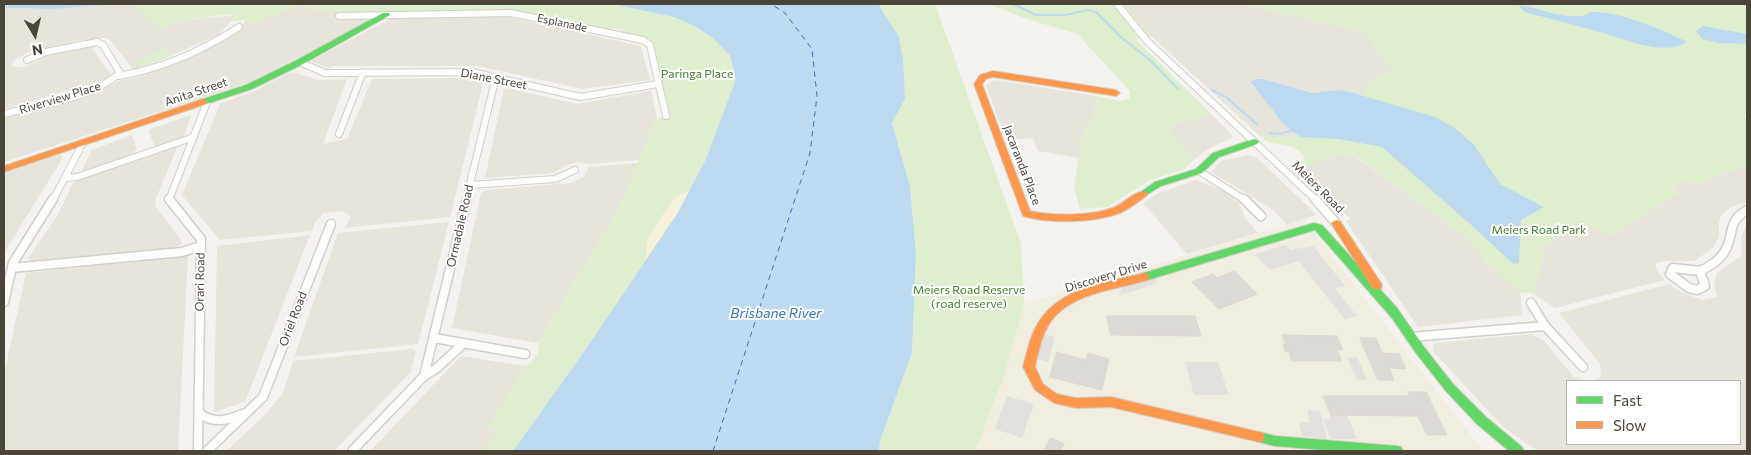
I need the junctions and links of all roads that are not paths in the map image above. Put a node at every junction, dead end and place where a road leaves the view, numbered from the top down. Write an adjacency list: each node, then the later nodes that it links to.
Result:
1 (1117, 4): 17 (street, Meiers Road)
2 (386, 15): 3 (street, Esplanade); 6 (street, Anita Street); 10 (street, Esplanade)
3 (339, 16)
4 (239, 27): 8 (street, Riverview Place)
5 (27, 60): 8 (street)
6 (300, 62): 7 (street, Diane Street); 12 (street, Anita Street)
7 (363, 72): 9 (street, Diane Street); 15 (street)
8 (118, 76): 13 (street, Riverview Place)
9 (500, 79): 10 (street, Diane Street); 23 (street, Ormadale Road)
10 (658, 84): 14 (street, Esplanade)
11 (1116, 93): 21 (street, Jacaranda Place)
12 (207, 102): 16 (street, Orari Road); 18 (street, Anita Street)
13 (4, 114)
14 (666, 116)
15 (339, 134)
16 (194, 137): 22 (street); 28 (street, Orari Road)
17 (1254, 142): 21 (street, Jacaranda Place); 26 (street, Meiers Road)
18 (83, 143): 19 (street, Anita Street); 22 (street)
19 (4, 169)
20 (575, 170): 23 (street)
21 (1198, 171): 25 (street)
22 (64, 178): 29 (street)
23 (470, 185): 36 (street, Ormadale Road)
24 (1747, 210): 30 (street)
25 (1261, 216)
26 (1336, 223): 33 (street, Meiers Road)
27 (331, 224): 41 (street, Oriel Road)
28 (201, 246): 29 (street); 42 (street, Orari Road)
29 (12, 268): 31 (street)
30 (1700, 271)
31 (4, 302)
32 (1531, 303): 34 (street)
33 (1396, 315): 35 (street, Meiers Road); 46 (street, Discovery Drive)
34 (1545, 326): 35 (street); 39 (street)
35 (1410, 337): 47 (street, Meiers Road)
36 (434, 338): 37 (street); 40 (street, Ormadale Road)
37 (464, 343): 38 (street); 40 (street, Ormadale Road)
38 (525, 354)
39 (1583, 367)
40 (424, 376): 45 (street, Ormadale Road)
41 (250, 411): 42 (street); 44 (street, Oriel Road)
42 (199, 413): 43 (street, Orari Road)
43 (198, 451)
44 (207, 451)
45 (352, 451)
46 (1397, 451)
47 (1518, 451)

